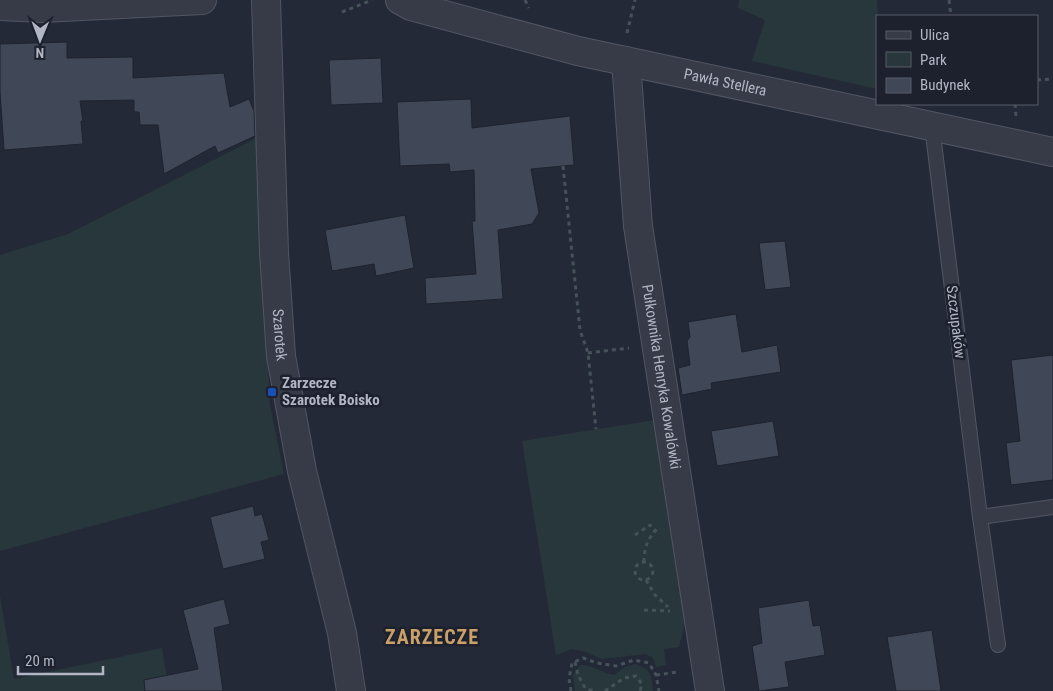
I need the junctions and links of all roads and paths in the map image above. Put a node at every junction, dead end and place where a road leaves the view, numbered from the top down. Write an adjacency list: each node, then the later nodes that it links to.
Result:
1 (187, 0): 7 (street)
2 (266, 0): 29 (street, Szarotek)
3 (373, 0): 8 (path)
4 (400, 0): 10 (street, Pawła Stellera)
5 (635, 0): 10 (path)
6 (949, 0): 9 (path)
7 (0, 6)
8 (342, 12)
9 (951, 15)
10 (626, 48): 13 (street, Pawła Stellera); 16 (street, Pułkownika Henryka Kowalówki)
11 (1053, 79): 12 (path)
12 (1038, 80)
13 (932, 126): 14 (street, Pawła Stellera); 20 (lane, Szczupaków)
14 (1053, 152)
15 (563, 166): 17 (path)
16 (657, 345): 17 (path); 35 (street, Pułkownika Henryka Kowalówki)
17 (588, 353): 18 (path)
18 (596, 429)
19 (1053, 507): 20 (lane)
20 (980, 517): 26 (lane, Szczupaków)
21 (655, 531): 22 (path)
22 (635, 535)
23 (636, 573): 23 (path)
24 (644, 610): 25 (path)
25 (676, 611)
26 (998, 645)
27 (575, 662): 30 (path); 31 (path); 34 (path)
28 (613, 689): 32 (path); 33 (path)
29 (352, 691)
30 (571, 691)
31 (593, 691)
32 (606, 691)
33 (640, 691)
34 (659, 691)
35 (710, 691)

